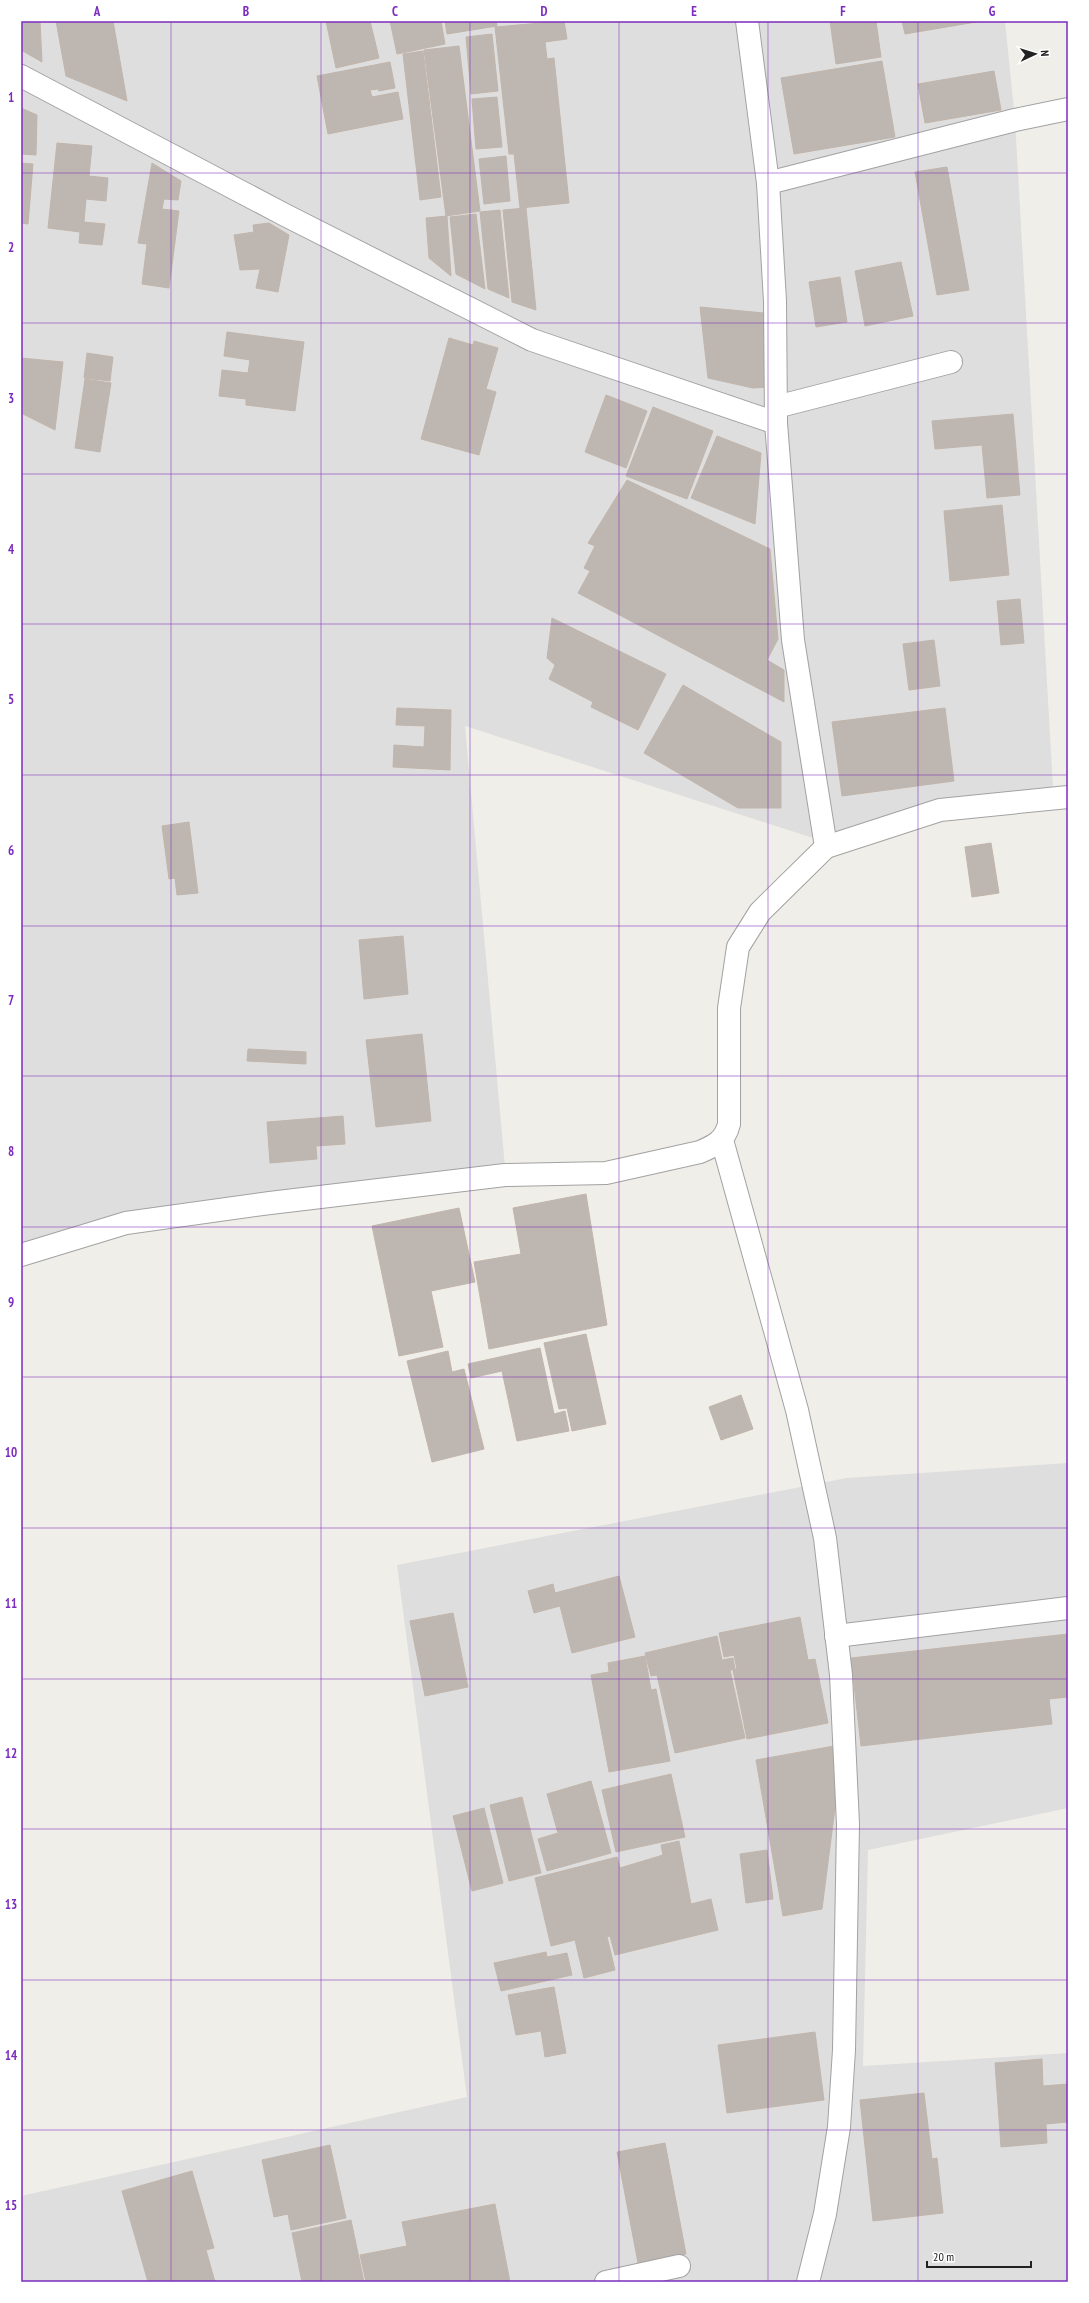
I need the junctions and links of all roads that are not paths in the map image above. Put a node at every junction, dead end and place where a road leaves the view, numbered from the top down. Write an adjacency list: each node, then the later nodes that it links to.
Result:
1 (747, 21): 4 (street)
2 (21, 76): 6 (street)
3 (1068, 109): 4 (street)
4 (768, 183): 6 (street)
5 (951, 362): 6 (street)
6 (776, 415): 8 (street)
7 (1068, 797): 8 (street)
8 (826, 847): 9 (street)
9 (722, 1140): 10 (street); 12 (street)
10 (21, 1255)
11 (1068, 1608): 12 (street)
12 (836, 1636): 15 (street)
13 (679, 2266): 14 (street)
14 (606, 2282)
15 (808, 2282)

